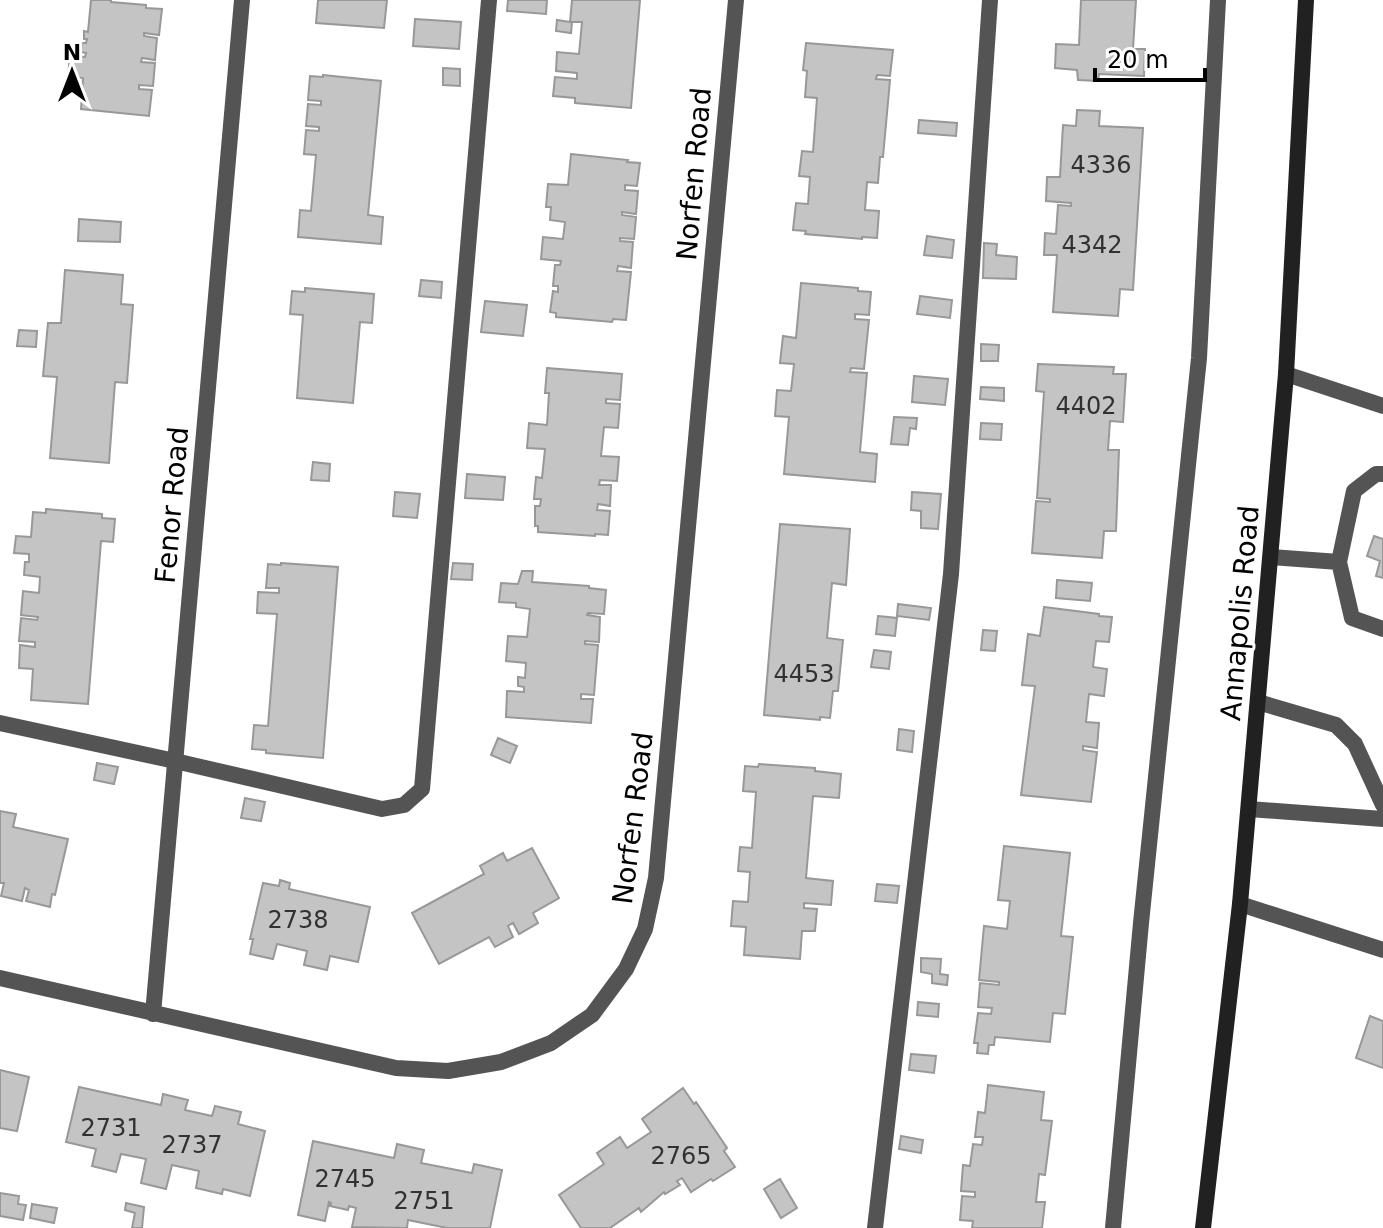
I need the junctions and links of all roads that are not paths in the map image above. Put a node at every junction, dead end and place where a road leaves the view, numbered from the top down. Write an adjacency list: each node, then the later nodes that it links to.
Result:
1 (242, 0): 15 (street, Fenor Road)
2 (489, 0): 15 (street)
3 (736, 0): 22 (street, Norfen Road)
4 (990, 0): 23 (street)
5 (1218, 0): 24 (street)
6 (1306, 0): 7 (main road, Annapolis Road)
7 (1286, 374): 8 (street); 10 (main road, Annapolis Road)
8 (1383, 406)
9 (1383, 474): 11 (street)
10 (1271, 557): 11 (street); 13 (main road, Annapolis Road)
11 (1339, 562): 12 (street)
12 (1383, 629)
13 (1258, 702): 16 (street); 17 (main road, Annapolis Road)
14 (0, 723): 15 (street)
15 (175, 761): 22 (street, Fenor Road)
16 (1383, 805)
17 (1249, 809): 18 (street); 19 (main road, Annapolis Road)
18 (1383, 819)
19 (1240, 904): 20 (street); 25 (main road, Annapolis Road)
20 (1383, 950)
21 (0, 978): 22 (street, Norfen Road)
22 (153, 1014)
23 (875, 1228)
24 (1113, 1228)
25 (1203, 1228)

